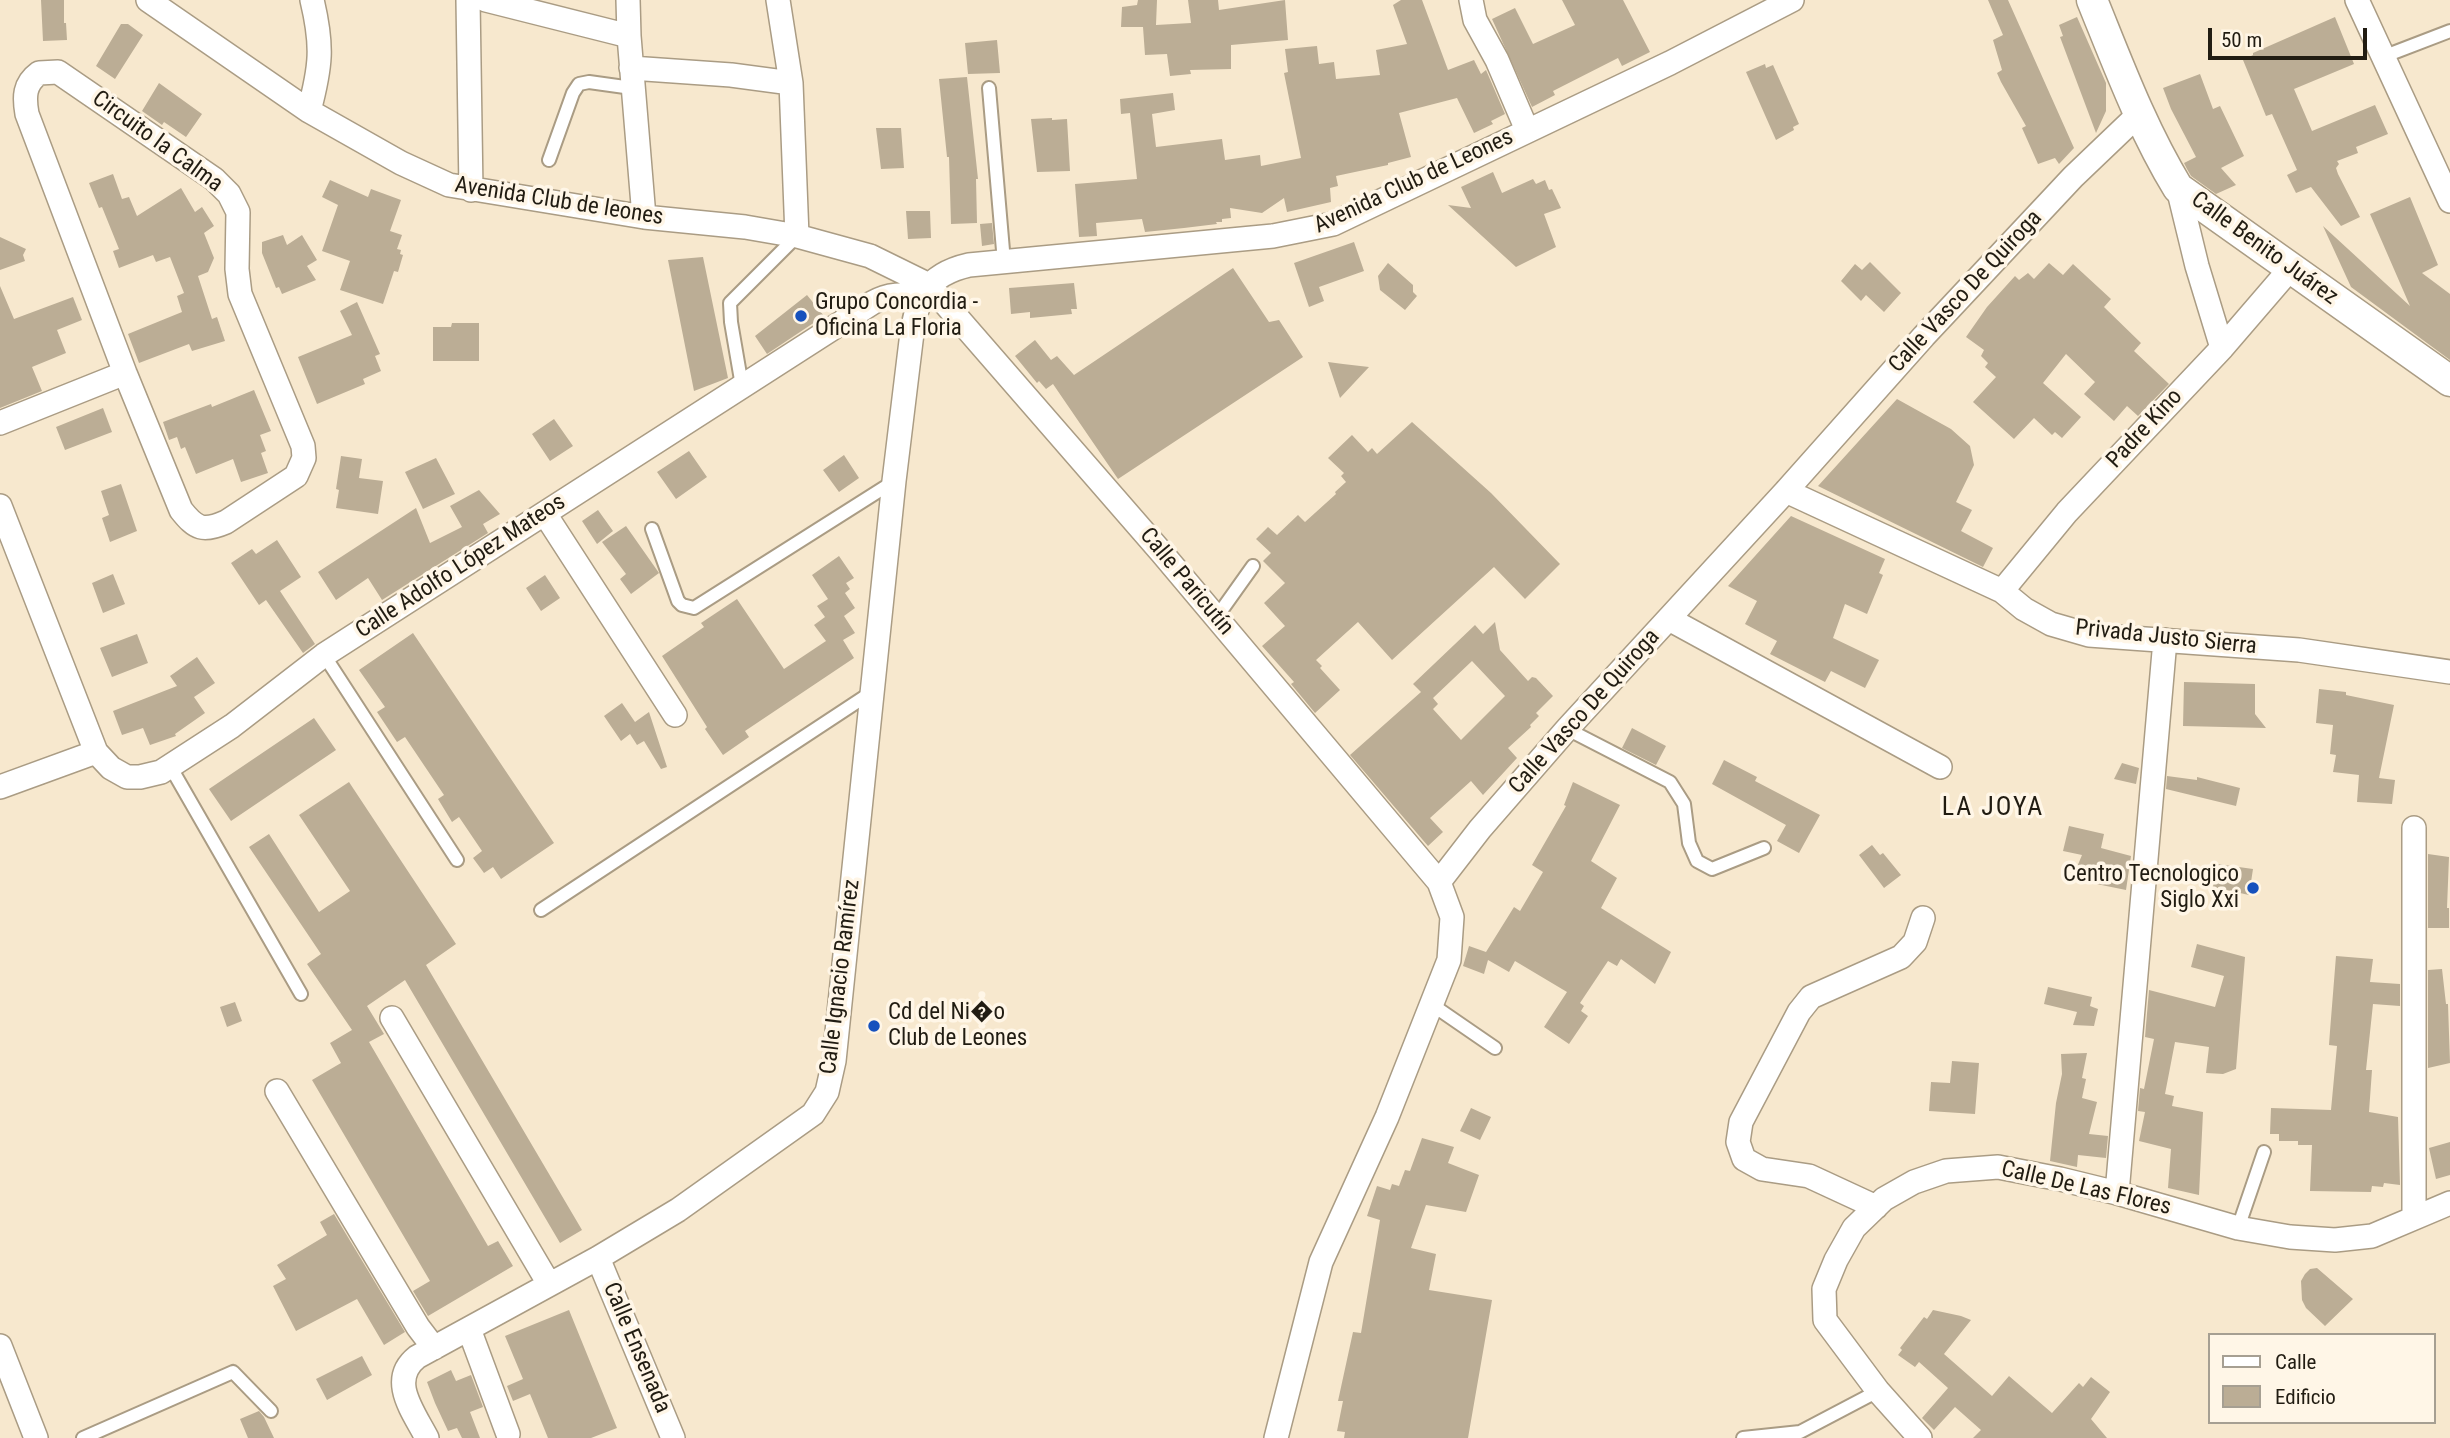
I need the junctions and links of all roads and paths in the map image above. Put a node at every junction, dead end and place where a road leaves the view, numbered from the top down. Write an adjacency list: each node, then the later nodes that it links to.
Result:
1 (148, 0): 17 (street, Avenida Club de leones)
2 (312, 0): 17 (street)
3 (468, 0): 22 (street)
4 (486, 0): 12 (street)
5 (628, 0): 12 (street)
6 (778, 0): 15 (street)
7 (1471, 0): 19 (street)
8 (1792, 0): 19 (street, Avenida Club de Leones)
9 (2092, 0): 18 (street, Calle Benito Juárez)
10 (2357, 0): 13 (street)
11 (2450, 31): 13 (lane)
12 (629, 36): 14 (street)
13 (2385, 56): 23 (street)
14 (632, 78): 15 (street); 20 (lane); 24 (street)
15 (791, 83): 25 (street)
16 (989, 88): 26 (lane)
17 (309, 111): 22 (street, Avenida Club de leones)
18 (2138, 114): 21 (street, Calle Benito Juárez); 35 (street, Calle Vasco De Quiroga)
19 (1527, 130): 26 (street, Avenida Club de Leones)
20 (549, 160)
21 (2178, 188): 27 (street, Calle Benito Juárez); 29 (street)
22 (471, 190): 24 (street, Avenida Club de leones)
23 (2450, 201)
24 (644, 217): 25 (street, Avenida Club de leones)
25 (797, 236): 28 (street, Avenida Club de leones); 32 (lane)
26 (1004, 262): 28 (street, Avenida Club de Leones)
27 (2290, 269): 29 (street, Padre Kino); 31 (street, Calle Benito Juárez)
28 (925, 291): 32 (street, Calle Adolfo López Mateos); 34 (street, Calle Ignacio Ramírez); 41 (street, Calle Paricutín)
29 (2222, 348): 40 (street, Padre Kino)
30 (125, 373): 30 (street, Circuito la Calma); 33 (street)
31 (2450, 381)
32 (743, 386): 37 (street, Calle Adolfo López Mateos)
33 (0, 423)
34 (894, 481): 38 (lane); 46 (street, Calle Ignacio Ramírez)
35 (1786, 491): 40 (street, Privada Justo Sierra); 42 (street, Calle Vasco De Quiroga)
36 (0, 506): 49 (street)
37 (545, 514): 44 (street, Calle Adolfo López Mateos); 47 (street)
38 (652, 529)
39 (1253, 566): 41 (lane)
40 (2002, 591): 43 (street, Privada Justo Sierra)
41 (1216, 618): 56 (street, Calle Paricutín)
42 (1669, 619): 48 (street, Calle Vasco De Quiroga); 51 (street)
43 (2165, 640): 45 (street, Privada Justo Sierra); 65 (street)
44 (324, 655): 50 (street, Calle Adolfo López Mateos); 55 (lane)
45 (2450, 673)
46 (872, 691): 57 (lane); 70 (street, Calle Ignacio Ramírez)
47 (675, 715)
48 (1567, 729): 54 (lane); 56 (street, Calle Vasco De Quiroga)
49 (96, 752): 50 (street, Calle Adolfo López Mateos); 52 (street)
50 (170, 766): 59 (lane)
51 (1940, 767)
52 (0, 787)
53 (2414, 828): 68 (street)
54 (1764, 848)
55 (457, 860)
56 (1439, 882): 60 (street)
57 (541, 910)
58 (1923, 918): 67 (street)
59 (301, 994)
60 (1431, 1004): 62 (lane); 82 (street)
61 (391, 1018): 71 (street)
62 (1495, 1048)
63 (277, 1091): 74 (street)
64 (2264, 1152): 69 (lane)
65 (2117, 1193): 67 (street, Calle De Las Flores); 69 (street, Calle De Las Flores)
66 (2450, 1202): 68 (street, Calle De Las Flores)
67 (1876, 1207): 75 (street, Calle De Las Flores)
68 (2414, 1218): 69 (street, Calle De Las Flores)
69 (2238, 1228)
70 (598, 1258): 71 (street, Calle Ignacio Ramírez); 81 (street, Calle Ensenada)
71 (549, 1284): 72 (street, Calle Ignacio Ramírez)
72 (469, 1329): 74 (street, Calle Ignacio Ramírez); 77 (street)
73 (0, 1346): 78 (street)
74 (434, 1348): 80 (street, Calle Ignacio Ramírez)
75 (1878, 1391): 83 (lane); 84 (street, Calle De Las Flores)
76 (271, 1411): 79 (lane)
77 (508, 1434)
78 (36, 1438)
79 (83, 1438)
80 (427, 1438)
81 (673, 1438)
82 (1276, 1438)
83 (1743, 1438)
84 (1920, 1438)

